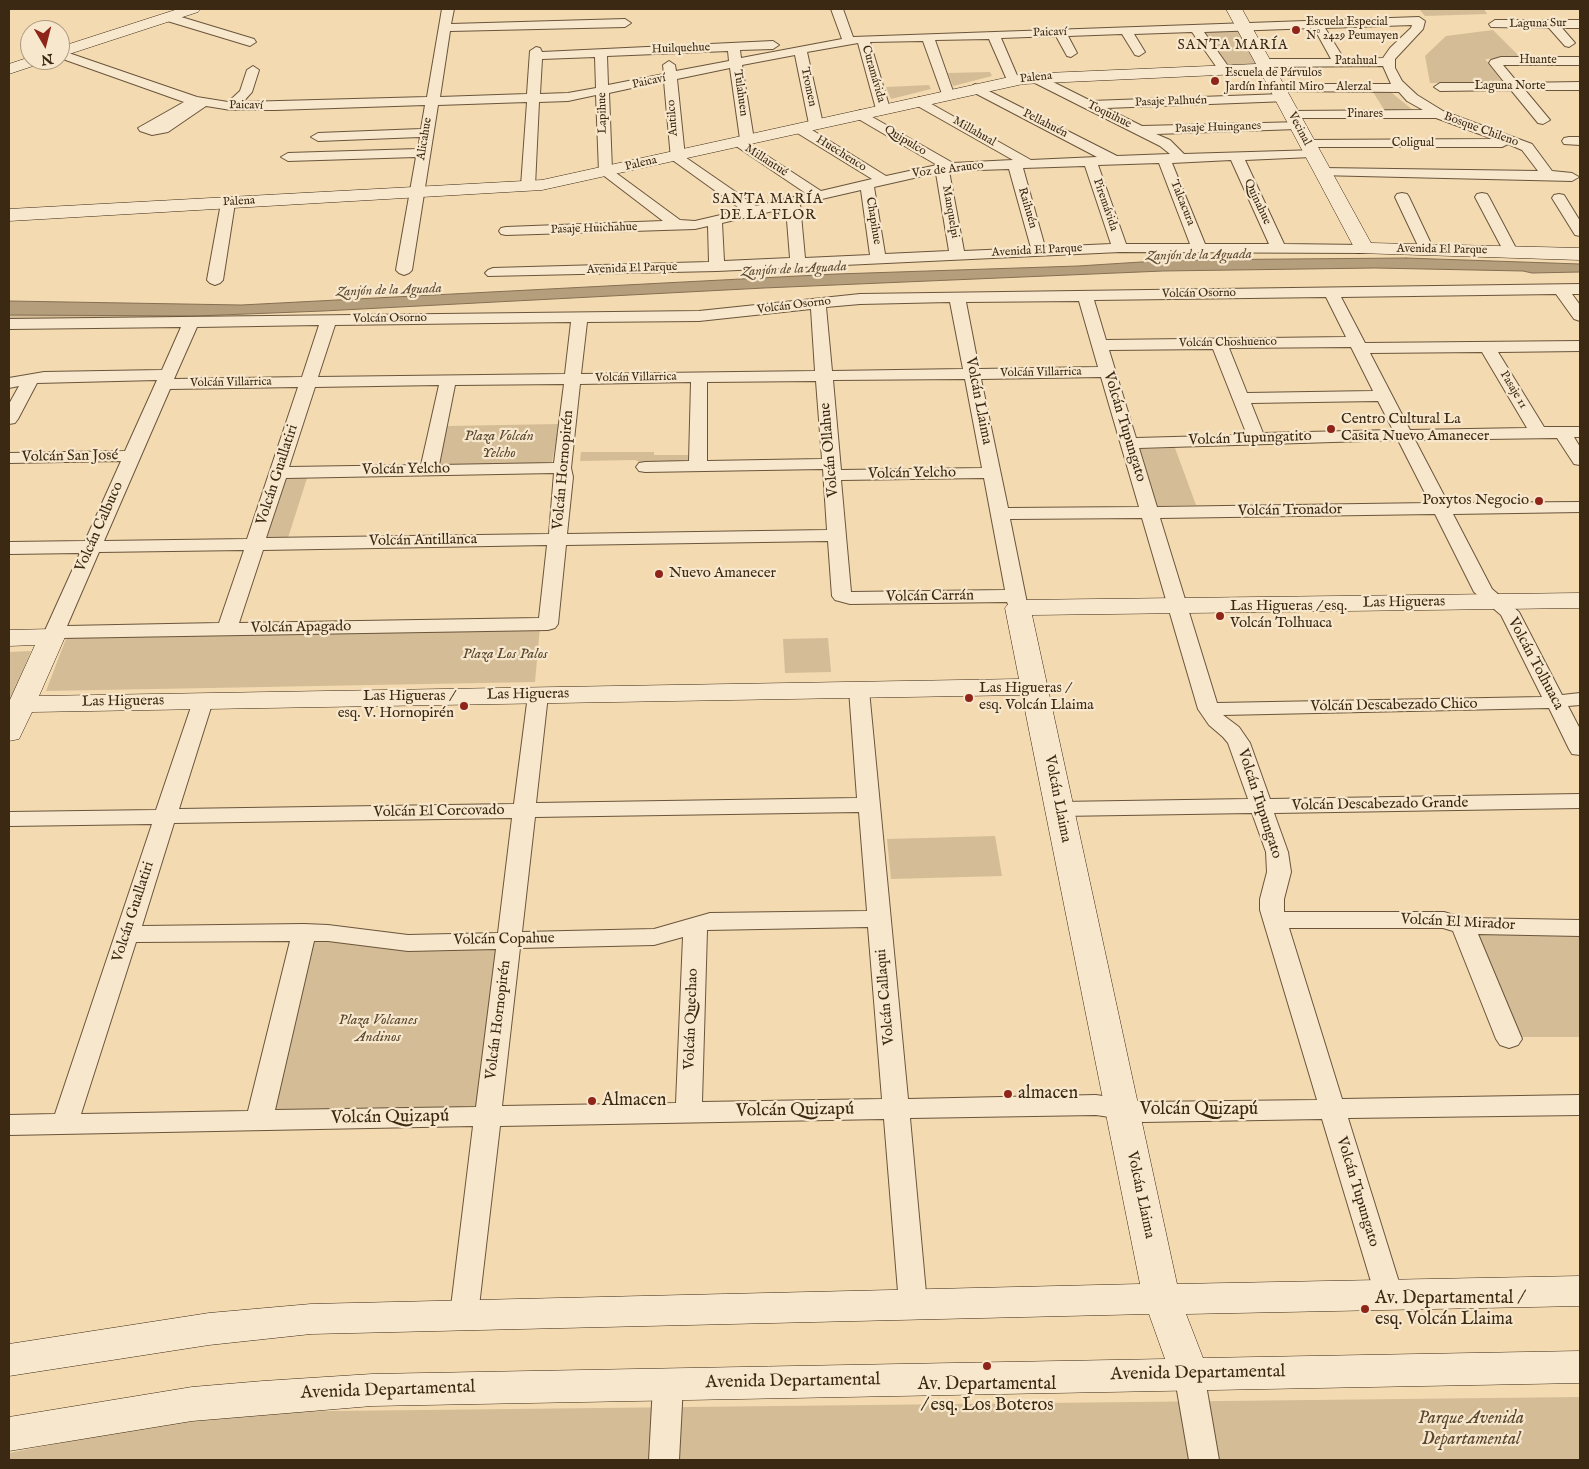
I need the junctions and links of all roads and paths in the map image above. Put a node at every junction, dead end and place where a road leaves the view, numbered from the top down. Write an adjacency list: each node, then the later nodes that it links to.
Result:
1 (193, 9): 6 (street)
2 (837, 9): 21 (street)
3 (1234, 9): 13 (street, Vecinal)
4 (1410, 9): 8 (street)
5 (591, 16): 7 (street)
6 (168, 17): 22 (street); 26 (street)
7 (446, 19): 14 (street); 53 (street, Alicahue)
8 (1419, 21): 12 (street, Paicaví); 35 (street)
9 (1495, 24): 10 (street, Laguna Sur)
10 (1552, 24): 11 (street, Laguna Sur); 23 (street)
11 (1580, 24)
12 (1318, 25): 13 (street, Paicaví); 34 (street)
13 (1244, 27): 15 (street, Paicaví); 37 (street, Vecinal)
14 (626, 28)
15 (1195, 28): 16 (street, Paicaví); 39 (street)
16 (1126, 30): 17 (street, Paicaví); 29 (street)
17 (1060, 32): 18 (street, Paicaví); 31 (street)
18 (994, 35): 19 (street, Paicaví); 42 (street)
19 (928, 37): 20 (street, Paicaví); 50 (street)
20 (864, 39): 21 (street, Paicaví); 56 (street, Curamávida)
21 (849, 41): 24 (street, Paicaví)
22 (250, 42)
23 (1569, 43)
24 (825, 45): 25 (street, Huilquehue); 28 (street, Paicaví)
25 (733, 47): 27 (street, Huilquehue); 36 (street, Tulahuen)
26 (70, 50)
27 (668, 50): 30 (street, Huilquehue); 40 (street, Antilco)
28 (800, 50): 36 (street, Paicaví); 61 (street, Tromen)
29 (1139, 52)
30 (601, 53): 48 (street, Lapihue); 51 (street, Huilquehue)
31 (1071, 53)
32 (70, 57): 55 (street, Paicaví)
33 (1580, 61): 45 (street, Huante)
34 (1340, 62): 35 (street, Patahual); 37 (street, Patahual)
35 (1388, 62): 47 (street, Bosque Chileno)
36 (736, 64): 40 (street, Paicaví); 65 (street, Tulahuen)
37 (1265, 65): 39 (street, Palena); 49 (street, Vecinal)
38 (253, 70): 55 (street)
39 (1224, 70): 41 (street, Palena)
40 (670, 77): 48 (street, Paicaví); 69 (street, Antilco)
41 (1033, 77): 42 (street, Palena); 54 (street, Toquihue)
42 (1013, 80): 46 (street, Palena)
43 (1580, 86): 45 (street, Laguna Norte)
44 (1440, 87): 45 (street, Laguna Norte)
45 (1515, 87): 60 (street)
46 (975, 88): 50 (street, Palena); 74 (street, Pellahuén)
47 (1401, 88): 49 (street, Alerzal); 58 (street, Bosque Chileno)
48 (602, 92): 51 (street, Paicaví); 78 (street, Lapihue)
49 (1280, 93): 54 (street, Pasaje Palhuén); 59 (street, Vecinal)
50 (948, 94): 52 (street, Palena)
51 (533, 100): 53 (street, Paicaví); 84 (street, Huilquehue)
52 (919, 101): 56 (street, Palena); 76 (street, Millahual)
53 (431, 102): 55 (street, Paicaví); 63 (street, Alicahue)
54 (1089, 105): 62 (street, Toquihue)
55 (231, 106)
56 (883, 109): 57 (street, Palena)
57 (860, 114): 61 (street, Palena); 77 (street, Quipulco)
58 (1438, 114): 59 (street, Pinares); 66 (street, Bosque Chileno)
59 (1294, 120): 62 (street, Pasaje Huinganes); 67 (street, Vecinal)
60 (1543, 120)
61 (807, 126): 65 (street, Palena); 82 (street, Huechenco)
62 (1140, 130): 73 (street, Toquihue)
63 (426, 133): 64 (street); 68 (street, Alicahue)
64 (318, 136)
65 (742, 141): 69 (street, Palena); 86 (street, Millantué)
66 (1519, 144): 67 (street, Coligual); 80 (street, Bosque Chileno)
67 (1310, 148): 70 (street, Voz de Arauco); 79 (street, Vecinal)
68 (423, 153): 71 (street); 85 (street, Alicahue)
69 (676, 156): 78 (street, Palena); 92 (street)
70 (1236, 156): 73 (street, Voz de Arauco); 100 (street, Quinahue)
71 (288, 157)
72 (1164, 158): 73 (street, Voz de Arauco); 74 (street, Voz de Arauco); 98 (street, Talcacura)
73 (1180, 158)
74 (1114, 160): 75 (street, Voz de Arauco)
75 (1090, 161): 76 (street, Voz de Arauco); 99 (street, Piremávida)
76 (1022, 164): 77 (street, Voz de Arauco); 103 (street, Raihuén)
77 (946, 168): 82 (street, Voz de Arauco); 106 (street, Manquelpi)
78 (606, 172): 84 (street, Palena); 95 (street)
79 (1323, 172): 80 (street); 101 (street, Vecinal)
80 (1545, 175): 81 (street)
81 (1572, 177)
82 (883, 180): 83 (street, Voz de Arauco)
83 (867, 184): 86 (street, Voz de Arauco); 107 (street, Chapihue)
84 (528, 186): 85 (street, Palena)
85 (416, 193): 90 (street, Palena); 110 (street, Alicahue)
86 (819, 196): 89 (street, Voz de Arauco)
87 (1402, 196): 102 (street)
88 (1482, 197): 104 (street)
89 (793, 202): 92 (street, Voz de Arauco); 108 (street)
90 (228, 203): 93 (street, Palena); 112 (street)
91 (1580, 208): 97 (street)
92 (753, 211): 94 (street, Voz de Arauco)
93 (9, 215)
94 (715, 220): 95 (street, Voz de Arauco); 109 (street)
95 (682, 226): 96 (street, Pasaje Huichahue)
96 (506, 231)
97 (1580, 232)
98 (1199, 247): 99 (street, Avenida El Parque); 100 (street, Avenida El Parque)
99 (1120, 248): 103 (street, Avenida El Parque)
100 (1278, 248): 101 (street, Avenida El Parque)
101 (1364, 249): 102 (street, Avenida El Parque)
102 (1427, 250): 104 (street, Avenida El Parque)
103 (1039, 251): 106 (street, Avenida El Parque)
104 (1511, 252): 105 (street, Avenida El Parque)
105 (1580, 254)
106 (957, 255): 107 (street, Avenida El Parque)
107 (878, 259): 108 (street, Avenida El Parque)
108 (798, 262): 109 (street, Avenida El Parque)
109 (717, 266): 111 (street, Avenida El Parque)
110 (404, 270)
111 (493, 273)
112 (215, 280)
113 (1580, 289): 114 (street, Volcán Osorno)
114 (1561, 290): 115 (street, Volcán Osorno); 119 (street)
115 (1331, 292): 116 (street, Volcán Osorno); 126 (street, Volcán Tolhuaca)
116 (1085, 295): 117 (street, Volcán Osorno); 125 (street, Volcán Tupungato)
117 (957, 297): 118 (street, Volcán Osorno); 130 (street, Volcán Llaima)
118 (818, 302): 120 (street, Volcán Osorno); 131 (street, Volcán Ollahue)
119 (1580, 316)
120 (580, 317): 121 (street, Volcán Osorno); 134 (street, Volcán Hornopirén)
121 (330, 320): 122 (street, Volcán Osorno); 137 (street, Volcán Guallatiri)
122 (191, 322): 123 (street, Volcán Osorno); 135 (street, Volcán Calbuco)
123 (9, 324)
124 (1219, 344): 125 (street, Volcán Choshuenco); 126 (street, Volcán Choshuenco); 140 (street)
125 (1100, 345): 129 (street, Volcán Tupungato)
126 (1358, 345): 128 (street, Volcán Choshuenco); 139 (street, Volcán Tolhuaca)
127 (1580, 346): 128 (street, Volcán Choshuenco)
128 (1487, 347): 143 (street, Pasaje 11)
129 (1108, 372): 130 (street, Volcán Villarrica); 146 (street, Volcán Tupungato)
130 (972, 374): 131 (street, Volcán Villarrica); 156 (street, Volcán Llaima)
131 (824, 376): 132 (street, Volcán Villarrica); 154 (street, Volcán Ollahue)
132 (700, 377): 134 (street, Volcán Villarrica); 150 (street)
133 (31, 379): 135 (street, Volcán Villarrica); 138 (street, Volcán Villarrica); 141 (street)
134 (573, 379): 136 (street, Volcán Villarrica); 152 (street, Volcán Hornopirén)
135 (165, 380): 137 (street, Volcán Villarrica); 147 (street, Volcán Calbuco)
136 (448, 380): 137 (street, Volcán Villarrica); 153 (street)
137 (309, 382): 155 (street, Volcán Guallatiri)
138 (9, 383)
139 (1384, 396): 140 (street); 144 (street, Volcán Tolhuaca)
140 (1240, 398): 145 (street)
141 (9, 419)
142 (1572, 432): 143 (street, Volcán Tupungatito); 149 (street)
143 (1540, 433): 144 (street, Volcán Tupungatito)
144 (1404, 435): 145 (street, Volcán Tupungatito); 158 (street, Volcán Tolhuaca)
145 (1257, 439): 146 (street, Volcán Tupungatito)
146 (1129, 443): 159 (street, Volcán Tupungato)
147 (131, 456): 148 (street, Volcán San José); 164 (street, Volcán Calbuco)
148 (9, 458)
149 (1580, 460)
150 (698, 466): 151 (street, Volcán Yelcho); 154 (street, Volcán Yelcho)
151 (645, 467)
152 (562, 468): 153 (street, Volcán Yelcho); 162 (street, Volcán Hornopirén)
153 (429, 470): 155 (street, Volcán Yelcho)
154 (832, 470): 156 (street, Volcán Yelcho); 161 (street, Volcán Ollahue)
155 (279, 472): 163 (street, Volcán Guallatiri)
156 (992, 473): 160 (street, Volcán Llaima)
157 (1580, 507): 158 (street, Volcán Tronador)
158 (1442, 509): 159 (street, Volcán Tronador); 169 (street, Volcán Tolhuaca)
159 (1150, 512): 160 (street, Volcán Tronador); 170 (street, Volcán Tupungato)
160 (1000, 514): 168 (street, Volcán Llaima)
161 (837, 535): 162 (street, Volcán Antillanca); 166 (street, Volcán Ollahue)
162 (557, 539): 163 (street, Volcán Antillanca); 171 (street, Volcán Hornopirén)
163 (255, 544): 164 (street, Volcán Antillanca); 172 (street, Volcán Guallatiri)
164 (92, 546): 165 (street, Volcán Antillanca); 173 (street, Volcán Calbuco)
165 (9, 548)
166 (844, 598): 168 (street, Volcán Carrán)
167 (1580, 600): 169 (street, Las Higueras)
168 (1017, 602): 170 (street, Las Higueras); 175 (street, Volcán Llaima)
169 (1496, 602): 170 (street, Las Higueras); 180 (street, Volcán Tolhuaca)
170 (1178, 606): 182 (street, Volcán Tupungato)
171 (548, 624): 172 (street, Volcán Apagado)
172 (227, 629): 173 (street, Volcán Apagado)
173 (53, 634): 174 (street); 181 (street, Volcán Calbuco)
174 (9, 638)
175 (1034, 688): 176 (street, Las Higueras); 188 (street, Volcán Llaima)
176 (859, 690): 177 (street, Las Higueras); 186 (street, Volcán Callaqui)
177 (538, 695): 179 (street, Las Higueras); 189 (street, Volcán Hornopirén)
178 (1580, 699): 180 (street, Volcán Descabezado Chico)
179 (203, 701): 181 (street, Las Higueras); 190 (street, Volcán Guallatiri)
180 (1555, 702): 182 (street, Volcán Descabezado Chico); 184 (street, Volcán Tolhuaca)
181 (22, 704): 183 (street, Volcán Calbuco)
182 (1208, 709): 187 (street, Volcán Tupungato)
183 (9, 733)
184 (1580, 749)
185 (1580, 801): 187 (street, Volcán Descabezado Grande)
186 (869, 805): 189 (street, Volcán El Corcovado); 192 (street, Volcán Callaqui)
187 (1261, 807): 188 (street, Volcán Descabezado Grande); 193 (street, Volcán Tupungato)
188 (1060, 809): 202 (street, Volcán Llaima)
189 (524, 811): 190 (street, Volcán El Corcovado); 199 (street, Volcán Hornopirén)
190 (165, 816): 191 (street, Volcán El Corcovado); 198 (street, Volcán Guallatiri)
191 (9, 819)
192 (879, 919): 194 (street, Volcán Copahue); 203 (street, Volcán Callaqui)
193 (1275, 920): 195 (street, Volcán El Mirador); 204 (street, Volcán Tupungato)
194 (695, 924): 199 (street, Volcán Copahue); 205 (street, Volcán Quechao)
195 (1463, 926): 196 (street, Volcán El Mirador); 200 (street)
196 (1580, 928)
197 (304, 932): 198 (street, Volcán Copahue); 199 (street, Volcán Copahue); 207 (street)
198 (127, 934): 208 (street, Volcán Guallatiri)
199 (508, 940): 206 (street, Volcán Hornopirén)
200 (1508, 1039)
201 (1580, 1105): 204 (street, Volcán Quizapú)
202 (1122, 1108): 203 (street, Volcán Quizapú); 204 (street, Volcán Quizapú); 212 (street, Volcán Llaima)
203 (896, 1109): 205 (street, Volcán Quizapú); 213 (street, Volcán Callaqui)
204 (1332, 1109): 211 (street, Volcán Tupungato)
205 (689, 1113): 206 (street, Volcán Quizapú)
206 (487, 1116): 207 (street, Volcán Quizapú); 214 (street, Volcán Hornopirén)
207 (259, 1121): 208 (street, Volcán Quizapú)
208 (65, 1124): 209 (street, Volcán Quizapú)
209 (9, 1125)
210 (1580, 1291): 211 (street)
211 (1389, 1295): 212 (street)
212 (1162, 1299): 213 (street); 217 (street, Volcán Llaima)
213 (913, 1304): 214 (street)
214 (464, 1315): 215 (street)
215 (9, 1360)
216 (1580, 1367): 217 (street, Avenida Departamental)
217 (1189, 1373): 218 (street, Avenida Departamental); 221 (street)
218 (668, 1385): 219 (street, Avenida Departamental); 220 (street)
219 (9, 1434)
220 (664, 1460)
221 (1204, 1460)

